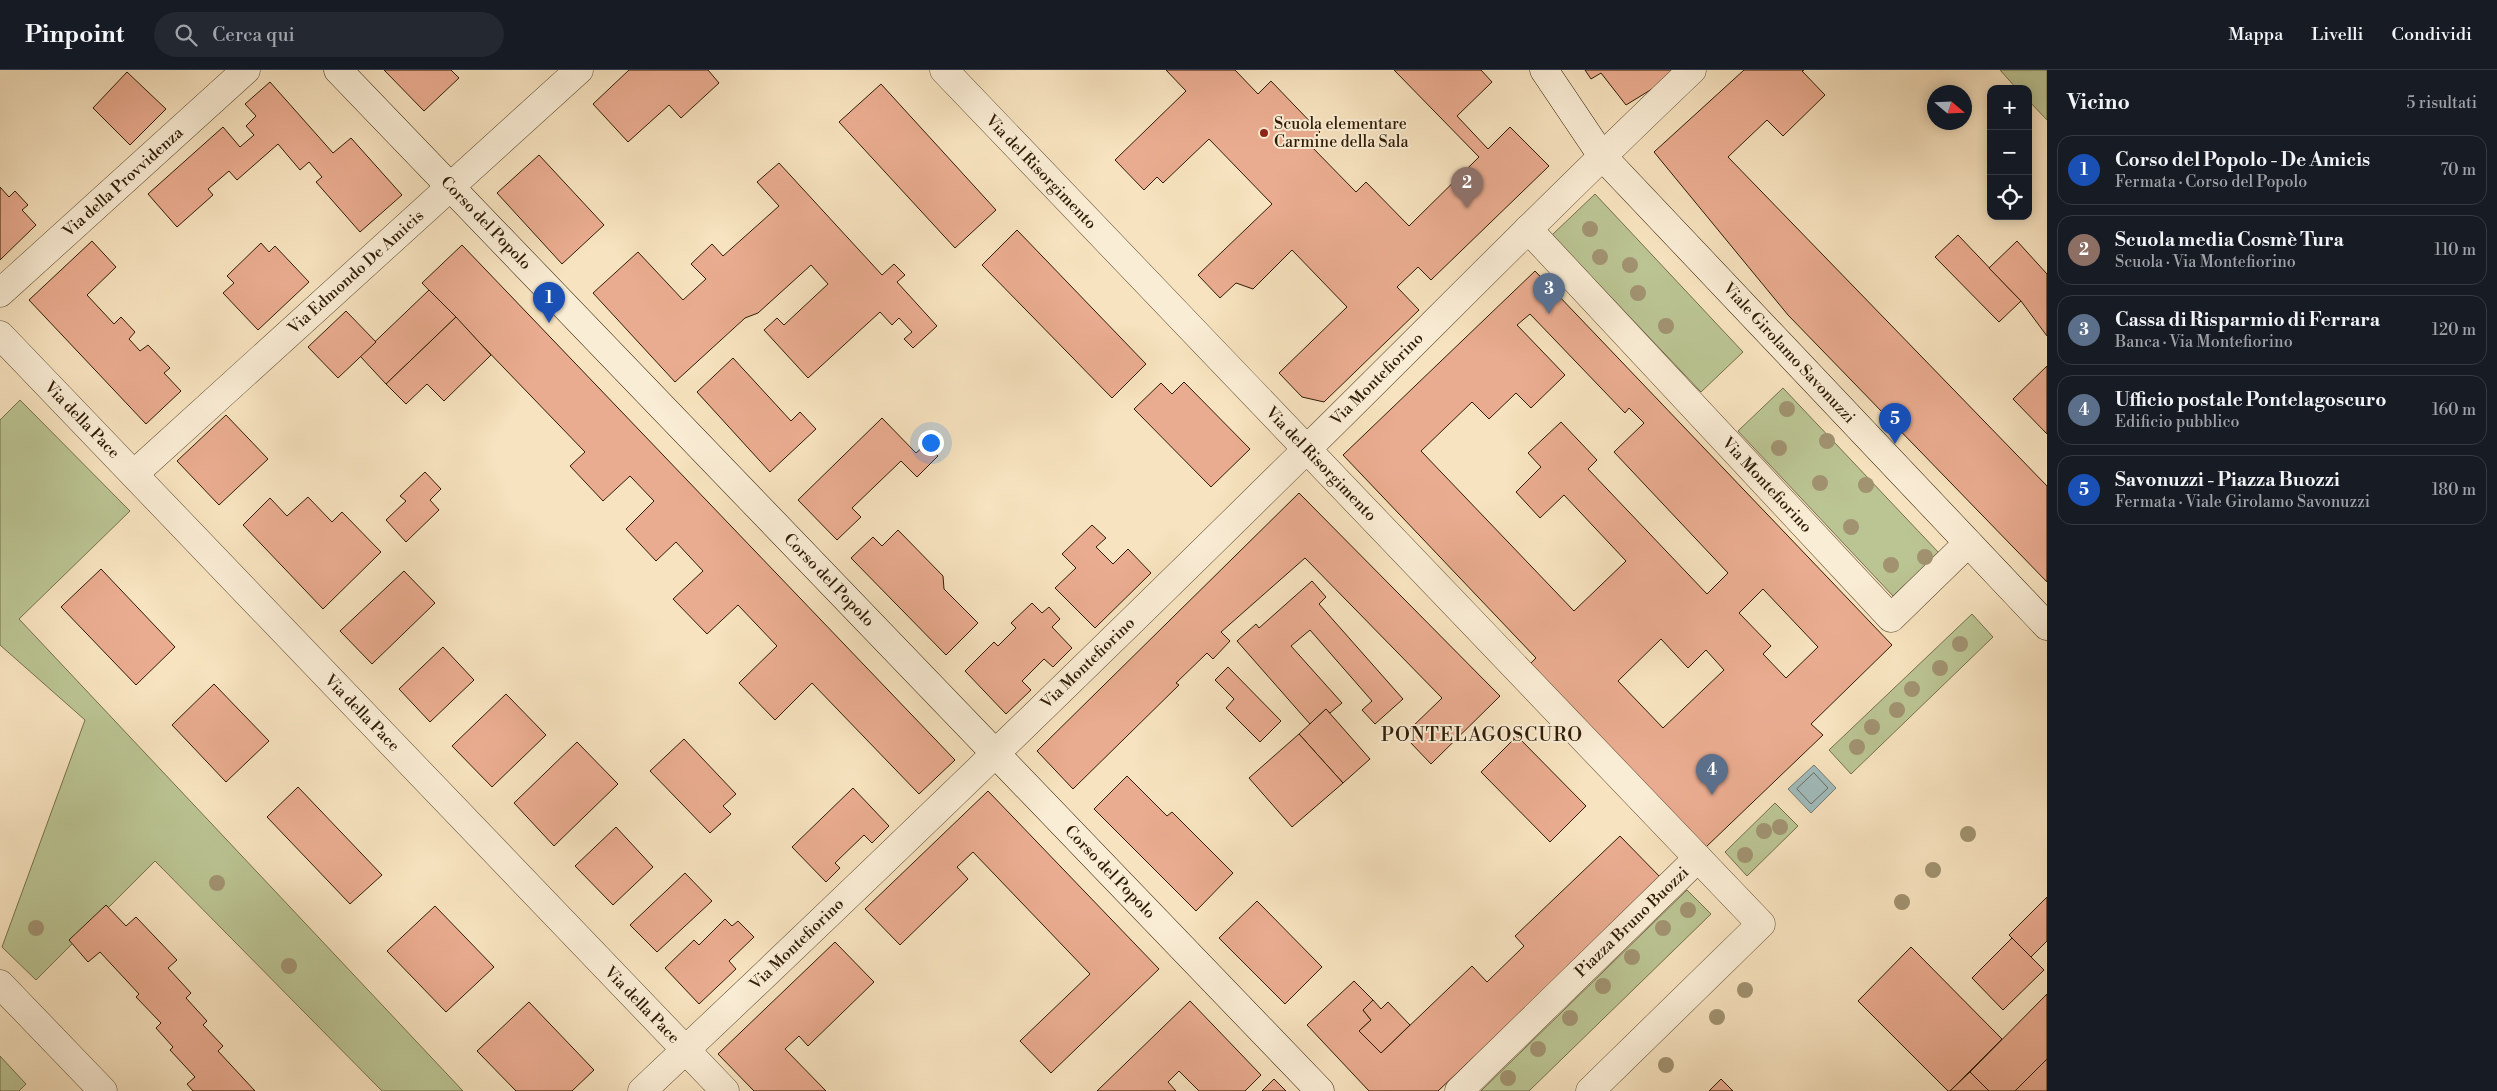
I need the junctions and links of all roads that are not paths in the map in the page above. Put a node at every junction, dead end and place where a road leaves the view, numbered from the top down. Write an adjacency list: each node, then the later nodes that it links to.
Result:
1 (246, 70): 10 (street, Via della Provvidenza)
2 (338, 70): 8 (street, Corso del Popolo)
3 (579, 70): 8 (street, Via Edmondo De Amicis)
4 (944, 70): 12 (street, Via del Risorgimento)
5 (1544, 70): 7 (street, Viale Girolamo Savonuzzi)
6 (1692, 70): 7 (street, Via Montefiorino)
7 (1602, 156): 9 (street, Via Montefiorino); 14 (street, Viale Girolamo Savonuzzi)
8 (451, 186): 13 (street, Via Edmondo De Amicis); 16 (street, Corso del Popolo)
9 (1528, 229): 12 (street, Via Montefiorino); 14 (street, Via Montefiorino)
10 (0, 293)
11 (0, 335): 13 (street, Via della Pace)
12 (1307, 450): 16 (street, Via Montefiorino); 17 (street, Via del Risorgimento)
13 (134, 474): 19 (street, Via della Pace)
14 (1968, 543): 15 (street, Viale Girolamo Savonuzzi)
15 (2047, 626)
16 (996, 754): 19 (street, Via Montefiorino); 23 (street, Corso del Popolo)
17 (1698, 858): 24 (street, Piazza Bruno Buozzi); 25 (street, Piazza Bruno Buozzi)
18 (0, 984): 20 (street)
19 (685, 1050): 21 (street, Via Montefiorino); 22 (street, Via della Pace)
20 (103, 1091)
21 (642, 1091)
22 (724, 1091)
23 (1320, 1091)
24 (1459, 1091)
25 (1590, 1091)

